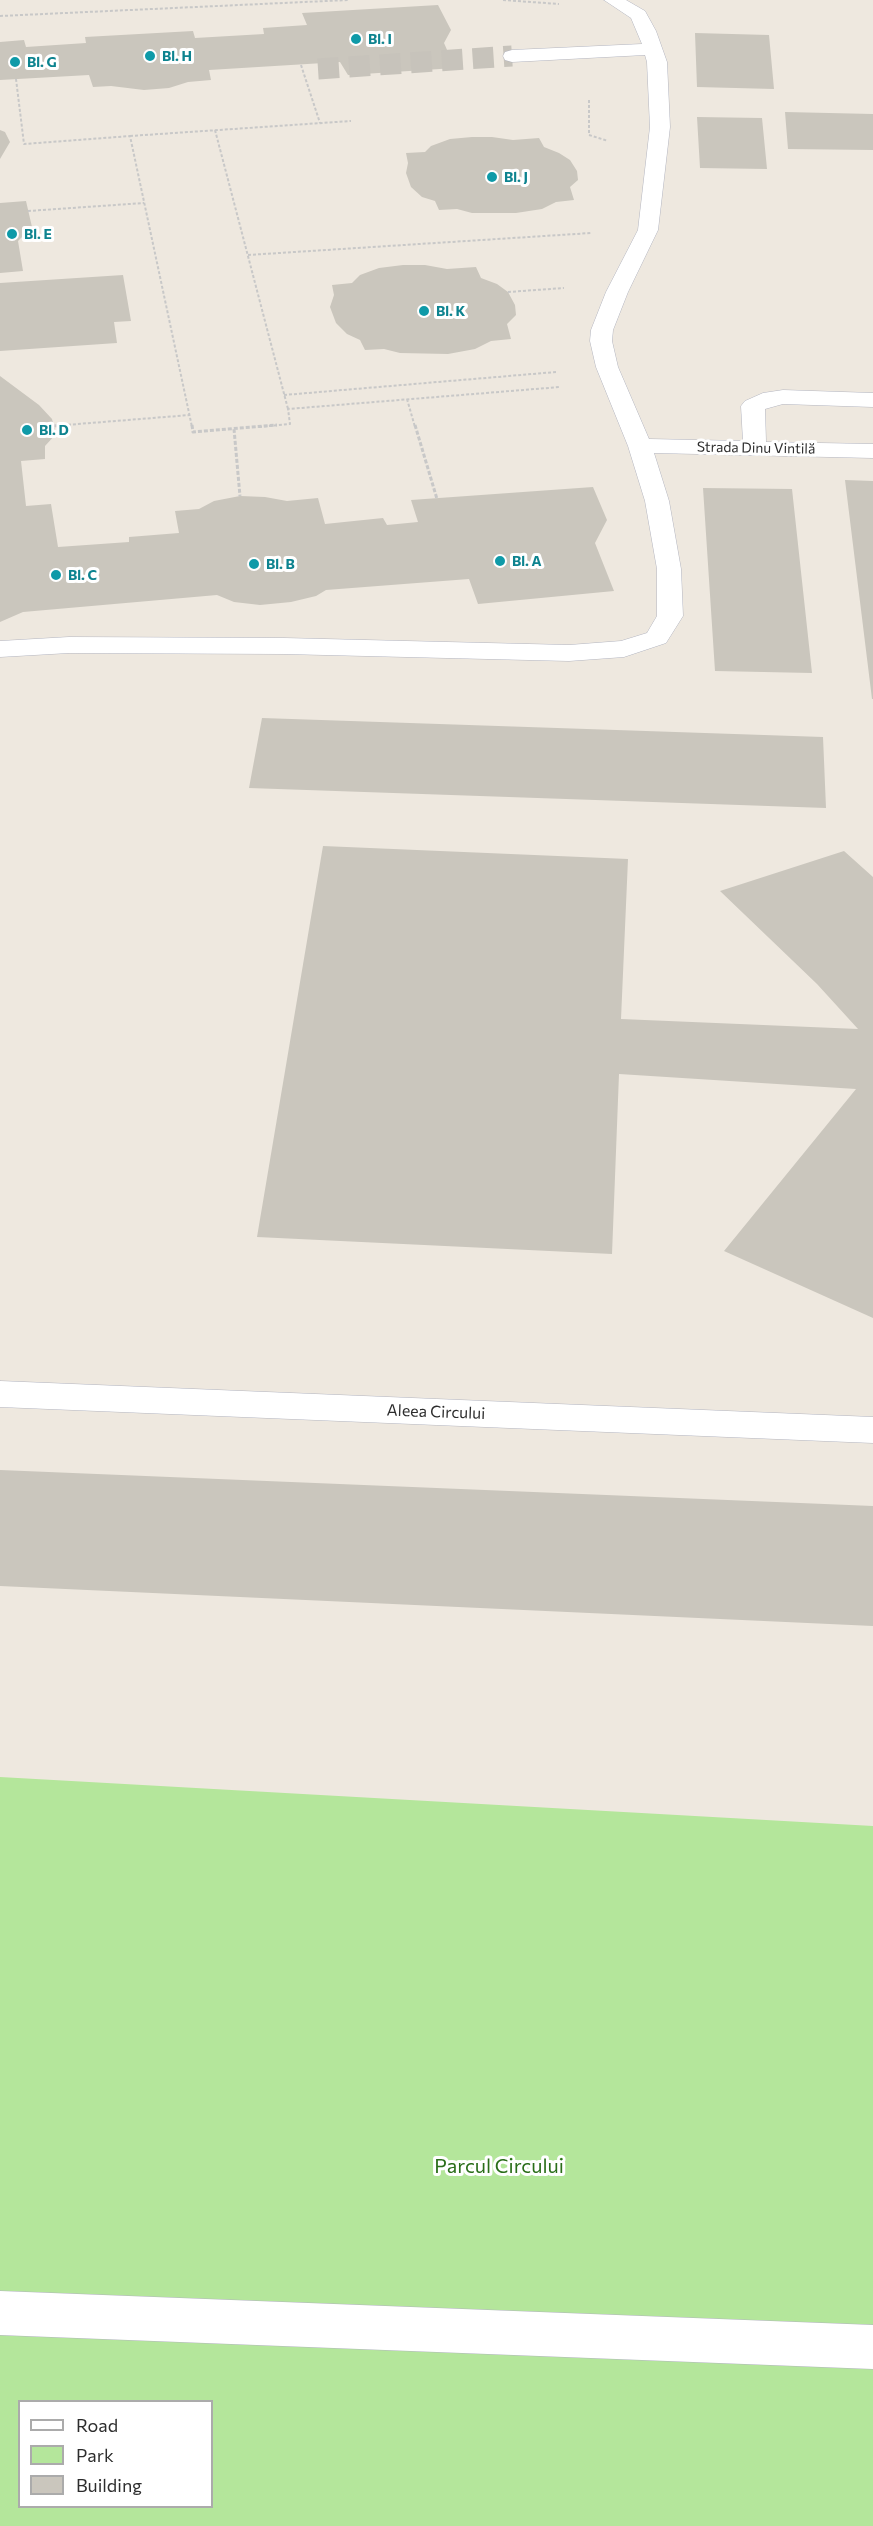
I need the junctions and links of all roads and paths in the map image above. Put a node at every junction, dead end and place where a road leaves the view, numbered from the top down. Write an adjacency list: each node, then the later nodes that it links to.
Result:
1 (348, 0): 4 (path)
2 (503, 0): 6 (path)
3 (613, 0): 5 (street)
4 (0, 16)
5 (654, 49): 6 (street); 17 (street)
6 (611, 51): 7 (street); 14 (path)
7 (512, 56)
8 (302, 64): 11 (path)
9 (16, 79): 13 (path)
10 (351, 121): 11 (path)
11 (320, 123): 12 (path)
12 (214, 130): 13 (path); 18 (path)
13 (130, 136): 15 (path)
14 (616, 143)
15 (144, 203): 16 (path); 24 (path)
16 (28, 211)
17 (648, 230): 18 (path); 19 (street)
18 (248, 255): 20 (path)
19 (611, 375): 20 (path); 21 (path); 27 (street)
20 (284, 394): 23 (path)
21 (407, 399): 23 (path); 31 (path)
22 (873, 400): 28 (street)
23 (288, 409): 26 (path)
24 (190, 415): 25 (path); 26 (path)
25 (53, 426)
26 (234, 429): 30 (path)
27 (640, 446): 28 (street, Strada Dinu Vintilă); 32 (street)
28 (755, 448): 29 (street, Strada Dinu Vintilă)
29 (873, 451)
30 (240, 496)
31 (437, 499)
32 (0, 649)
33 (0, 1394): 34 (street, Aleea Circului)
34 (873, 1430)
35 (0, 2313): 36 (street)
36 (873, 2347)

